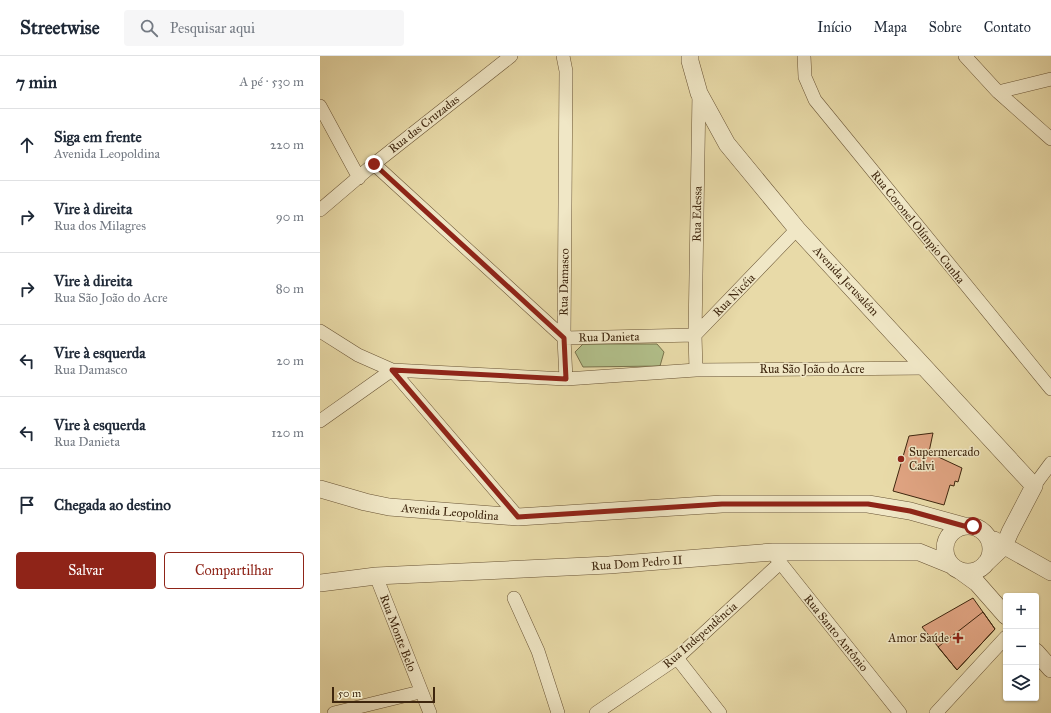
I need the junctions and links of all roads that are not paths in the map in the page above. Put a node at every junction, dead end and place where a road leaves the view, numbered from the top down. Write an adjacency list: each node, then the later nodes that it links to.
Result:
1 (511, 56): 11 (street, Rua das Cruzadas)
2 (563, 56): 17 (street, Rua Damasco)
3 (804, 56): 22 (street, Rua Coronel Olímpio Cunha)
4 (965, 56): 7 (street)
5 (688, 58): 8 (street, Avenida Jerusalém)
6 (1051, 79): 7 (street)
7 (998, 92): 10 (street)
8 (699, 93): 14 (street, Avenida Jerusalém); 16 (street, Rua Edessa)
9 (320, 106): 12 (street)
10 (1051, 139)
11 (374, 164): 12 (street, Rua das Cruzadas); 17 (street, Rua Danieta)
12 (359, 178): 13 (street, Rua das Cruzadas)
13 (320, 210)
14 (797, 229): 16 (street, Rua Nicéia); 18 (street, Avenida Jerusalém)
15 (320, 331): 19 (street)
16 (695, 335): 17 (street, Rua Danieta); 20 (street)
17 (564, 338): 21 (street, Rua Damasco)
18 (927, 368): 20 (street, Rua São João do Acre); 25 (street, Avenida Jerusalém)
19 (392, 370): 21 (street); 23 (street); 27 (street)
20 (696, 370): 21 (street)
21 (566, 379)
22 (1051, 389)
23 (320, 421)
24 (1051, 464): 25 (street)
25 (1034, 486): 30 (street)
26 (320, 489): 27 (street, Avenida Leopoldina)
27 (518, 517): 28 (street, Avenida Leopoldina)
28 (964, 526): 29 (street); 33 (street)
29 (987, 536): 30 (street); 32 (street)
30 (1004, 546): 32 (street); 34 (street)
31 (776, 558): 33 (street, Rua Dom Pedro II); 35 (street, Rua Dom Pedro II); 41 (street, Rua Independência); 49 (street, Rua Santo Antônio)
32 (985, 564): 33 (street)
33 (955, 568): 38 (street, Rua Dom Pedro II)
34 (1051, 572)
35 (376, 576): 36 (street, Rua Dom Pedro II); 43 (street, Rua Monte Belo)
36 (320, 583)
37 (514, 598): 46 (street)
38 (1003, 613)
39 (1003, 640): 50 (street)
40 (1039, 655): 42 (street)
41 (677, 658): 47 (street, Rua Independência); 48 (street)
42 (1051, 669)
43 (420, 692): 44 (street); 45 (street, Rua Monte Belo)
44 (334, 713)
45 (430, 713)
46 (558, 713)
47 (596, 713)
48 (720, 713)
49 (900, 713)
50 (936, 713)

